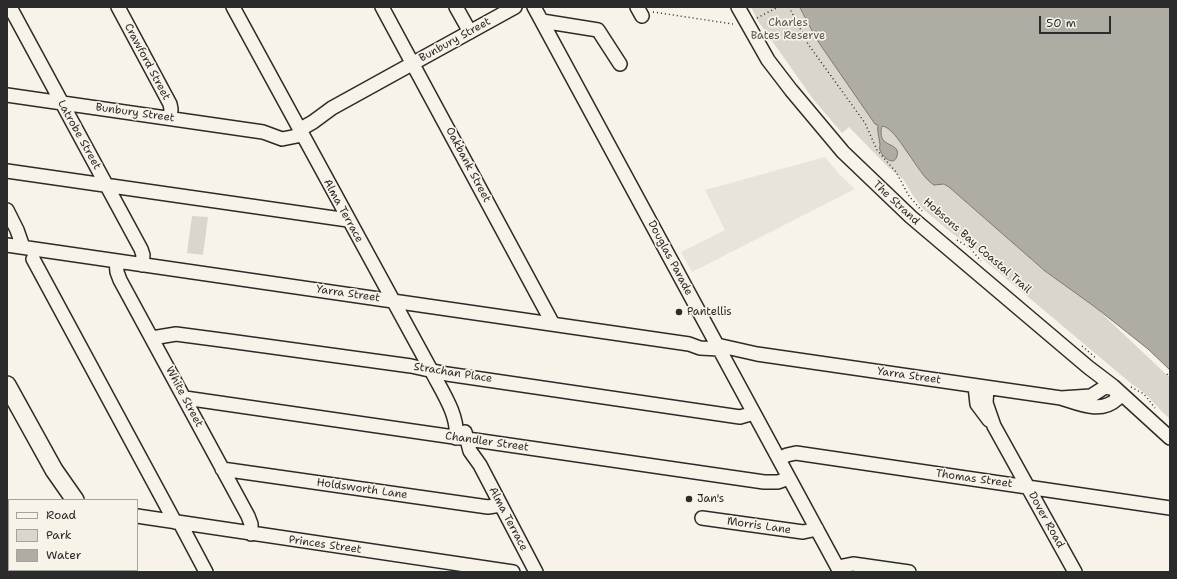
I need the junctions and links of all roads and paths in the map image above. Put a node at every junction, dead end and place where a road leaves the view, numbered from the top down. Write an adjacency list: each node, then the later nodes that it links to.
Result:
1 (10, 7): 19 (street, Latrobe Street)
2 (118, 7): 20 (street, Crawford Street)
3 (233, 7): 21 (street, Alma Terrace)
4 (382, 7): 16 (street, Oakbank Street)
5 (456, 7): 15 (street)
6 (514, 7): 15 (street, Bunbury Street)
7 (534, 7): 13 (street, Douglas Parade)
8 (738, 7): 42 (street, The Strand)
9 (778, 7): 12 (path)
10 (789, 7): 25 (path, Hobsons Bay Coastal Trail)
11 (639, 11): 14 (path)
12 (754, 20)
13 (542, 21): 17 (street); 36 (street, Douglas Parade)
14 (733, 24)
15 (470, 32): 16 (street, Bunbury Street)
16 (413, 63): 21 (street, Bunbury Street); 35 (street, Oakbank Street)
17 (620, 64)
18 (7, 95): 19 (street, Bunbury Street)
19 (61, 102): 20 (street, Bunbury Street); 23 (street, Latrobe Street)
20 (170, 118): 21 (street, Bunbury Street)
21 (298, 128): 26 (street, Alma Terrace)
22 (7, 171): 23 (street)
23 (107, 184): 26 (street); 33 (street, Latrobe Street)
24 (7, 210): 29 (street)
25 (927, 215)
26 (348, 220): 34 (street, Alma Terrace)
27 (955, 239): 32 (path, Hobsons Bay Coastal Trail)
28 (7, 245): 29 (street, Yarra Street)
29 (23, 247): 31 (street, Yarra Street)
30 (34, 259): 67 (street)
31 (116, 261): 33 (street, Yarra Street); 37 (street, White Street)
32 (983, 262)
33 (142, 265): 34 (street, Yarra Street)
34 (393, 301): 35 (street, Yarra Street); 44 (street, Alma Terrace)
35 (553, 324): 38 (street, Yarra Street)
36 (711, 333): 38 (street); 40 (street, Douglas Parade)
37 (152, 338): 44 (street, Strachan Place); 50 (street, White Street)
38 (689, 344): 40 (street, Yarra Street)
39 (1079, 344): 42 (path)
40 (718, 347): 41 (street, Yarra Street); 43 (street, Douglas Parade)
41 (756, 354): 43 (street, Yarra Street); 47 (street, Yarra Street)
42 (1092, 363): 48 (street, The Strand)
43 (728, 366): 53 (street, Douglas Parade)
44 (431, 370): 53 (street, Strachan Place); 55 (street, Alma Terrace)
45 (1167, 374): 46 (path)
46 (1170, 378)
47 (981, 387): 51 (street, Yarra Street); 60 (street, Dover Road)
48 (1116, 390): 51 (street, Yarra Street); 51 (street, Yarra Street); 52 (path); 54 (street, The Strand)
49 (9, 395): 58 (main road)
50 (185, 398): 55 (street, Chandler Street); 57 (street, White Street)
51 (1061, 398)
52 (1157, 411)
53 (754, 413): 56 (street, Douglas Parade)
54 (1166, 435)
55 (466, 439): 59 (street, Chandler Street); 63 (street, Alma Terrace)
56 (778, 459): 59 (street, Douglas Parade); 60 (street, Thomas Street)
57 (222, 469): 63 (street, Holdsworth Lane); 69 (street, White Street)
58 (54, 470): 61 (main road); 62 (main road)
59 (789, 478): 68 (street, Douglas Parade)
60 (1028, 487): 64 (street, Thomas Street); 75 (street, Dover Road)
61 (66, 499)
62 (74, 499)
63 (501, 505): 71 (street, Alma Terrace)
64 (1170, 508)
65 (138, 516): 67 (street, Princes Street)
66 (702, 518): 68 (street, Morris Lane)
67 (178, 522): 69 (street, Princes Street); 72 (street)
68 (817, 529): 70 (street, Douglas Parade)
69 (251, 534): 73 (street, Princes Street)
70 (839, 570): 74 (street)
71 (533, 571)
72 (206, 572)
73 (513, 572)
74 (909, 572)
75 (1075, 572)

